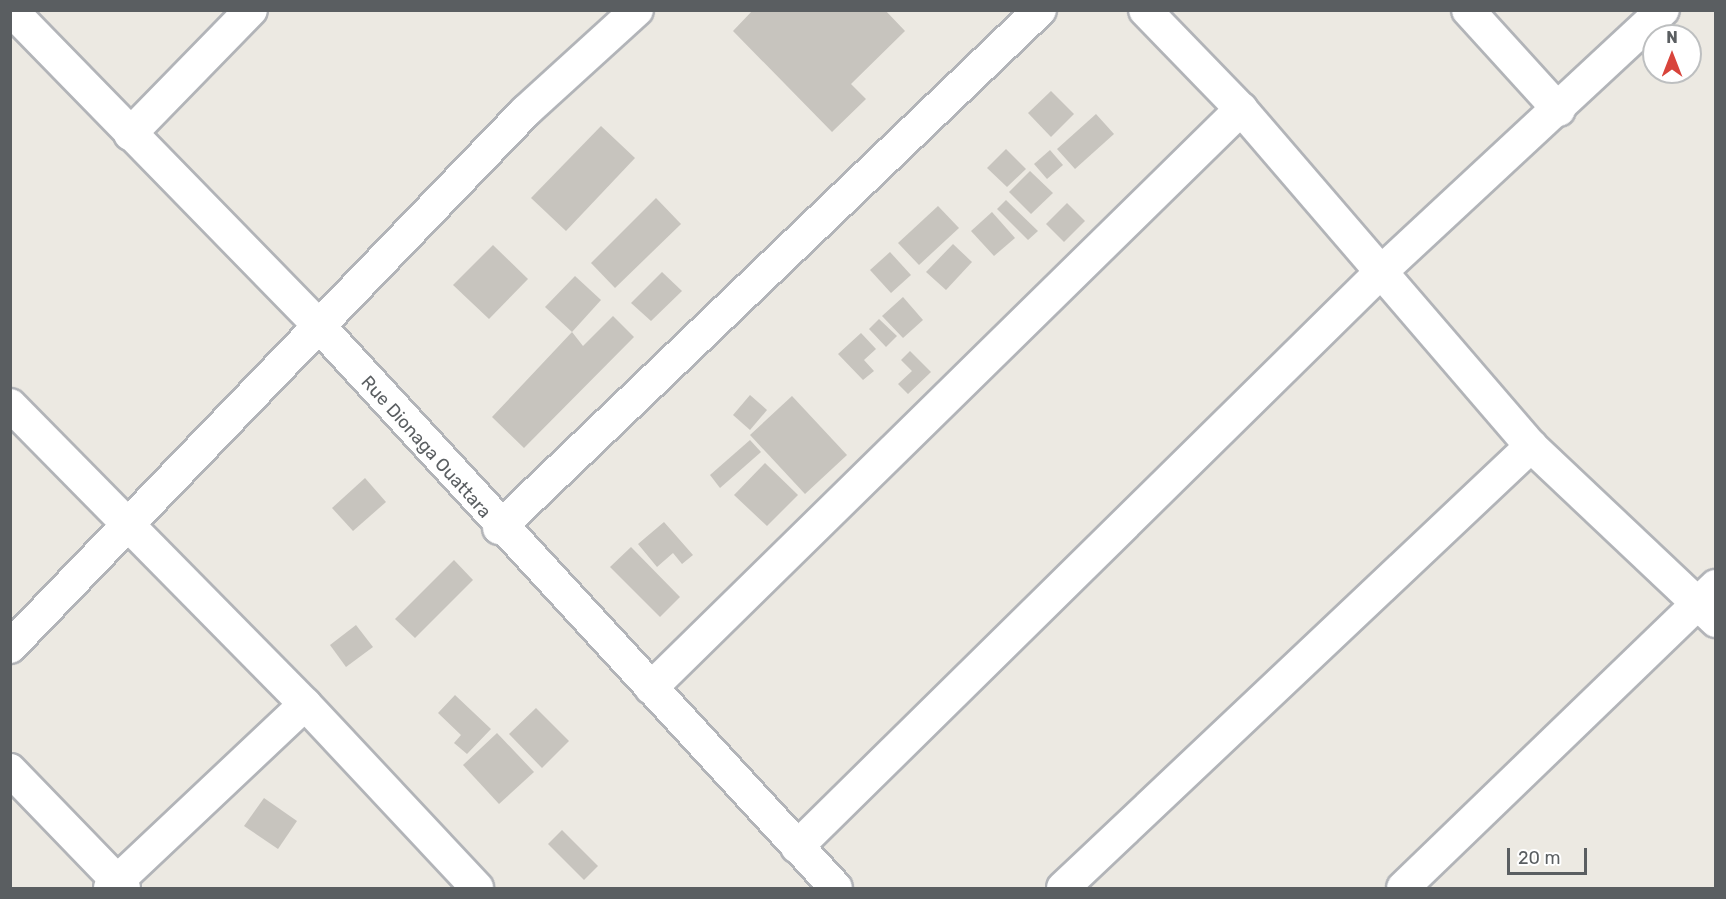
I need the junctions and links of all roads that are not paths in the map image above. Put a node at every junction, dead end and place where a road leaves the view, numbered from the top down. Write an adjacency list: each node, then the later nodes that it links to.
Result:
1 (11, 10): 10 (street, Rue Dionaga Ouattara)
2 (251, 10): 10 (street)
3 (637, 10): 12 (street)
4 (1040, 10): 16 (street)
5 (1145, 10): 8 (street)
6 (1468, 10): 9 (street)
7 (1663, 10): 9 (street)
8 (1241, 109): 11 (street); 19 (street)
9 (1559, 110): 11 (street)
10 (130, 134): 12 (street, Rue Dionaga Ouattara)
11 (1383, 270): 14 (street); 22 (street)
12 (320, 327): 15 (street); 16 (street, Rue Dionaga Ouattara)
13 (10, 405): 15 (street)
14 (1531, 446): 17 (street); 26 (street)
15 (129, 528): 18 (street); 20 (street)
16 (499, 528): 19 (street, Rue Dionaga Ouattara)
17 (1710, 603): 27 (street)
18 (10, 647)
19 (651, 688): 22 (street, Rue Dionaga Ouattara)
20 (305, 704): 23 (street); 24 (street)
21 (10, 770): 23 (street)
22 (797, 847): 25 (street, Rue Dionaga Ouattara)
23 (117, 886)
24 (477, 888)
25 (836, 888)
26 (1063, 888)
27 (1403, 888)

